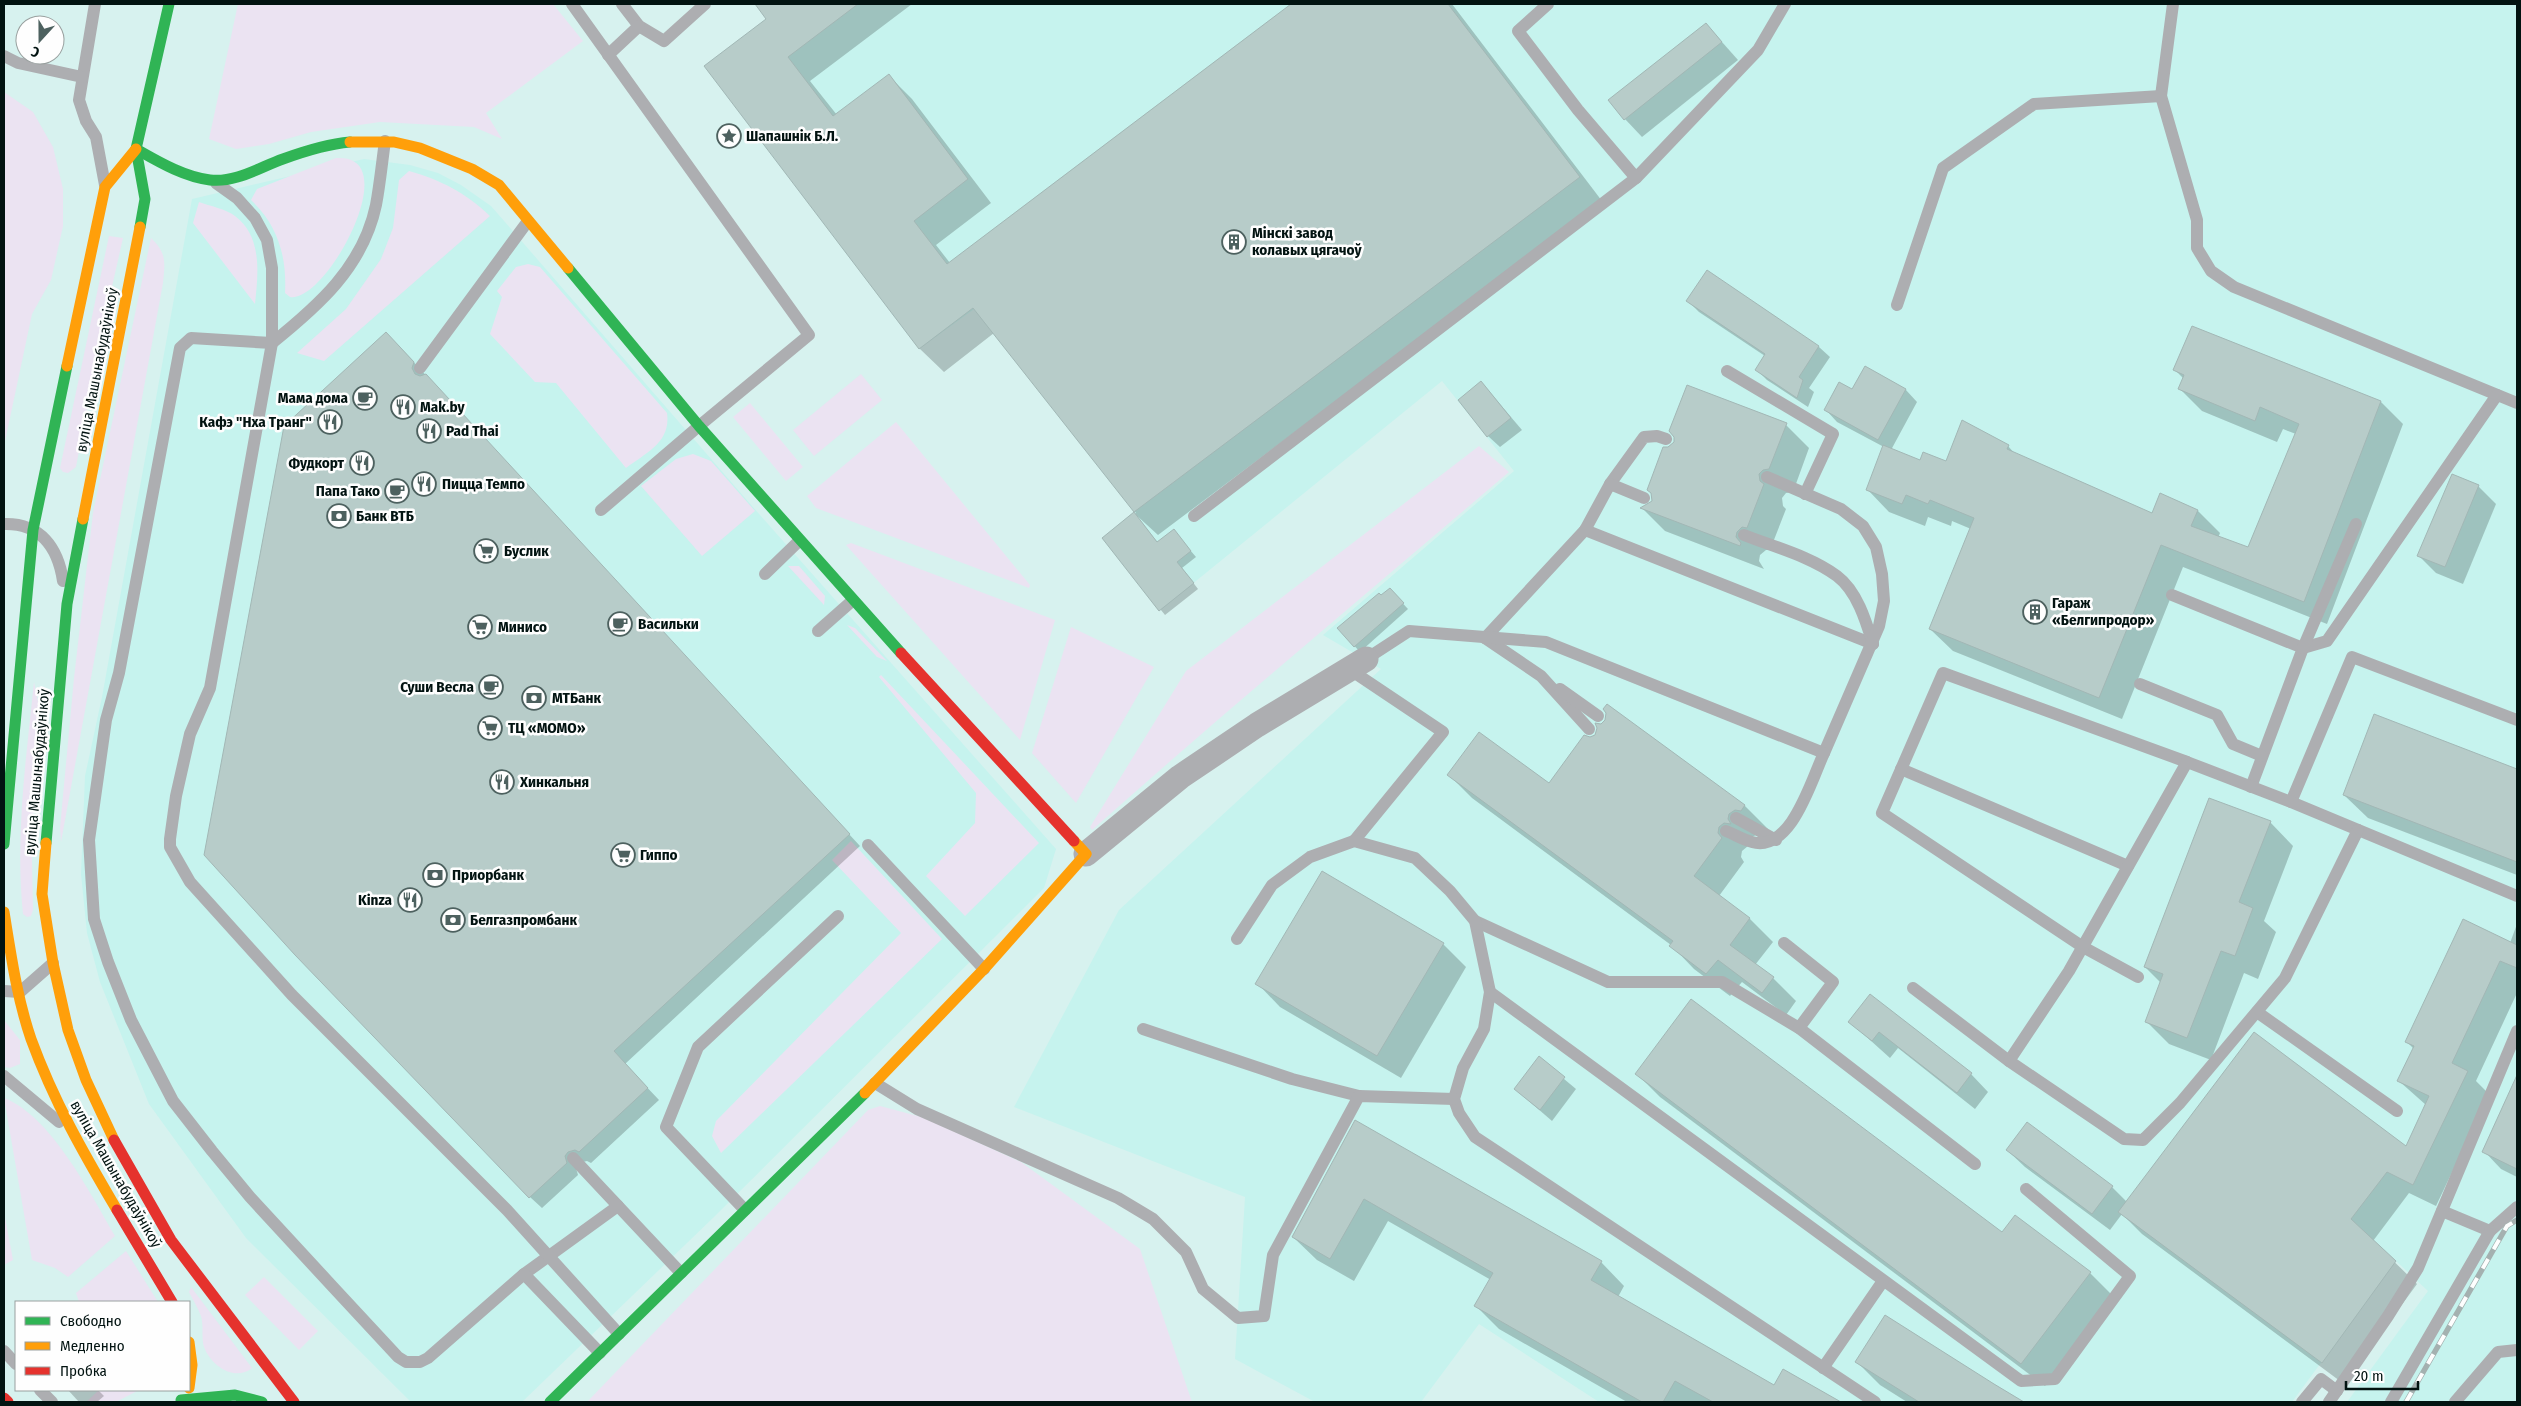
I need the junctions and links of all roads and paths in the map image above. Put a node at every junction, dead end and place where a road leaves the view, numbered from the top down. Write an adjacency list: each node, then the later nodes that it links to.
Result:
1 (95, 4): 12 (lane)
2 (170, 4): 15 (main road, вуліца Машынабудаўнікоў)
3 (572, 4): 10 (lane)
4 (622, 4): 9 (lane)
5 (705, 4): 9 (lane)
6 (1548, 4): 19 (lane)
7 (1785, 4): 19 (lane)
8 (2173, 4): 13 (lane)
9 (639, 26): 10 (lane)
10 (608, 55): 29 (lane)
11 (4, 56): 12 (lane)
12 (82, 77): 21 (lane)
13 (2161, 96): 23 (lane); 27 (lane)
14 (385, 141): 18 (main road); 22 (main road); 24 (lane)
15 (136, 150): 16 (main road); 20 (main road); 21 (main road, вуліца Машынабудаўнікоў); 46 (main road, вуліца Машынабудаўнікоў)
16 (165, 152)
17 (240, 165): 18 (main road)
18 (264, 166): 20 (main road)
19 (1636, 178): 36 (lane)
20 (211, 180): 24 (lane)
21 (105, 187): 39 (main road, вуліца Машынабудаўнікоў)
22 (528, 221): 25 (lane); 29 (main road)
23 (1897, 305)
24 (272, 344): 105 (lane); 107 (lane)
25 (420, 368)
26 (1727, 371): 33 (lane)
27 (2497, 395): 28 (lane); 50 (lane)
28 (2517, 404)
29 (698, 426): 35 (lane); 42 (main road)
30 (1666, 439): 32 (lane)
31 (1766, 477): 33 (lane)
32 (1610, 484): 34 (lane); 40 (lane)
33 (1805, 494): 49 (lane)
34 (1644, 498)
35 (601, 510)
36 (1194, 516)
37 (4, 524): 39 (lane)
38 (2356, 524): 50 (lane)
39 (33, 530): 46 (lane); 68 (main road, вуліца Машынабудаўнікоў)
40 (1585, 530): 48 (lane); 49 (lane)
41 (1744, 535): 49 (lane)
42 (799, 541): 43 (lane); 45 (main road)
43 (765, 574)
44 (2172, 595): 50 (lane)
45 (852, 601): 47 (lane); 70 (main road)
46 (67, 604): 79 (main road, вуліца Машынабудаўнікоў)
47 (818, 631)
48 (1485, 638): 51 (lane); 52 (lane); 57 (lane)
49 (1872, 644): 57 (lane)
50 (2303, 648): 58 (lane)
51 (1358, 664): 67 (lane); 70 (street)
52 (1541, 676): 54 (lane); 56 (lane)
53 (2140, 684): 58 (lane)
54 (1598, 716)
55 (2517, 720): 62 (lane)
56 (1588, 729)
57 (1824, 753): 66 (lane)
58 (2262, 756): 61 (lane)
59 (2186, 762): 60 (lane); 61 (lane); 71 (lane)
60 (1901, 770): 71 (lane); 78 (lane)
61 (2251, 787): 62 (lane)
62 (2291, 802): 64 (lane)
63 (1736, 818): 66 (lane)
64 (2358, 830): 72 (lane); 86 (lane)
65 (1726, 831): 66 (lane)
66 (1776, 840)
67 (1354, 841): 75 (lane); 76 (lane)
68 (4, 844)
69 (868, 845): 80 (lane)
70 (1086, 854): 80 (main road)
71 (2128, 866): 78 (lane)
72 (2517, 896)
73 (4, 912): 84 (main road, вуліца Машынабудаўнікоў)
74 (838, 916): 102 (lane)
75 (1474, 921): 85 (lane); 87 (lane)
76 (1237, 939)
77 (1784, 943): 87 (lane)
78 (2083, 947): 81 (lane); 90 (lane)
79 (53, 963): 84 (lane); 125 (main road, вуліца Машынабудаўнікоў)
80 (984, 969): 92 (main road)
81 (2138, 977)
82 (1913, 988): 90 (lane)
83 (4, 991): 84 (lane)
84 (18, 992): 96 (main road, вуліца Машынабудаўнікоў)
85 (1490, 992): 94 (lane); 108 (lane)
86 (2257, 1012): 90 (lane); 95 (lane)
87 (1799, 1028): 98 (lane)
88 (1144, 1029): 93 (lane)
89 (2517, 1031): 103 (lane)
90 (2009, 1061)
91 (4, 1076): 96 (lane)
92 (875, 1083): 93 (lane); 102 (main road)
93 (1359, 1096): 94 (lane)
94 (1454, 1099): 116 (lane)
95 (2397, 1111)
96 (72, 1134): 109 (main road, вуліца Машынабудаўнікоў)
97 (573, 1158): 100 (lane)
98 (1975, 1164)
99 (2026, 1189): 108 (lane)
100 (618, 1206): 105 (lane); 106 (lane)
101 (2517, 1207): 104 (lane)
102 (745, 1210): 106 (main road)
103 (2442, 1211): 104 (lane); 119 (lane)
104 (2490, 1231): 130 (lane)
105 (549, 1256): 107 (lane); 110 (lane)
106 (681, 1273): 110 (main road)
107 (524, 1274): 114 (lane)
108 (1883, 1281): 116 (lane)
109 (171, 1301)
110 (619, 1334): 114 (main road)
111 (2517, 1350): 131 (lane)
112 (4, 1351): 115 (lane)
113 (190, 1353): 117 (main road)
114 (600, 1353): 126 (main road)
115 (15, 1363)
116 (1823, 1368): 127 (lane)
117 (190, 1381)
118 (41, 1391): 123 (lane)
119 (2337, 1391): 128 (lane); 129 (lane)
120 (184, 1395): 124 (main road)
121 (4, 1398): 122 (main road)
122 (8, 1402)
123 (52, 1402)
124 (262, 1402)
125 (294, 1402)
126 (550, 1402)
127 (1875, 1402)
128 (2302, 1402)
129 (2329, 1402)
130 (2391, 1402)
131 (2455, 1402)

